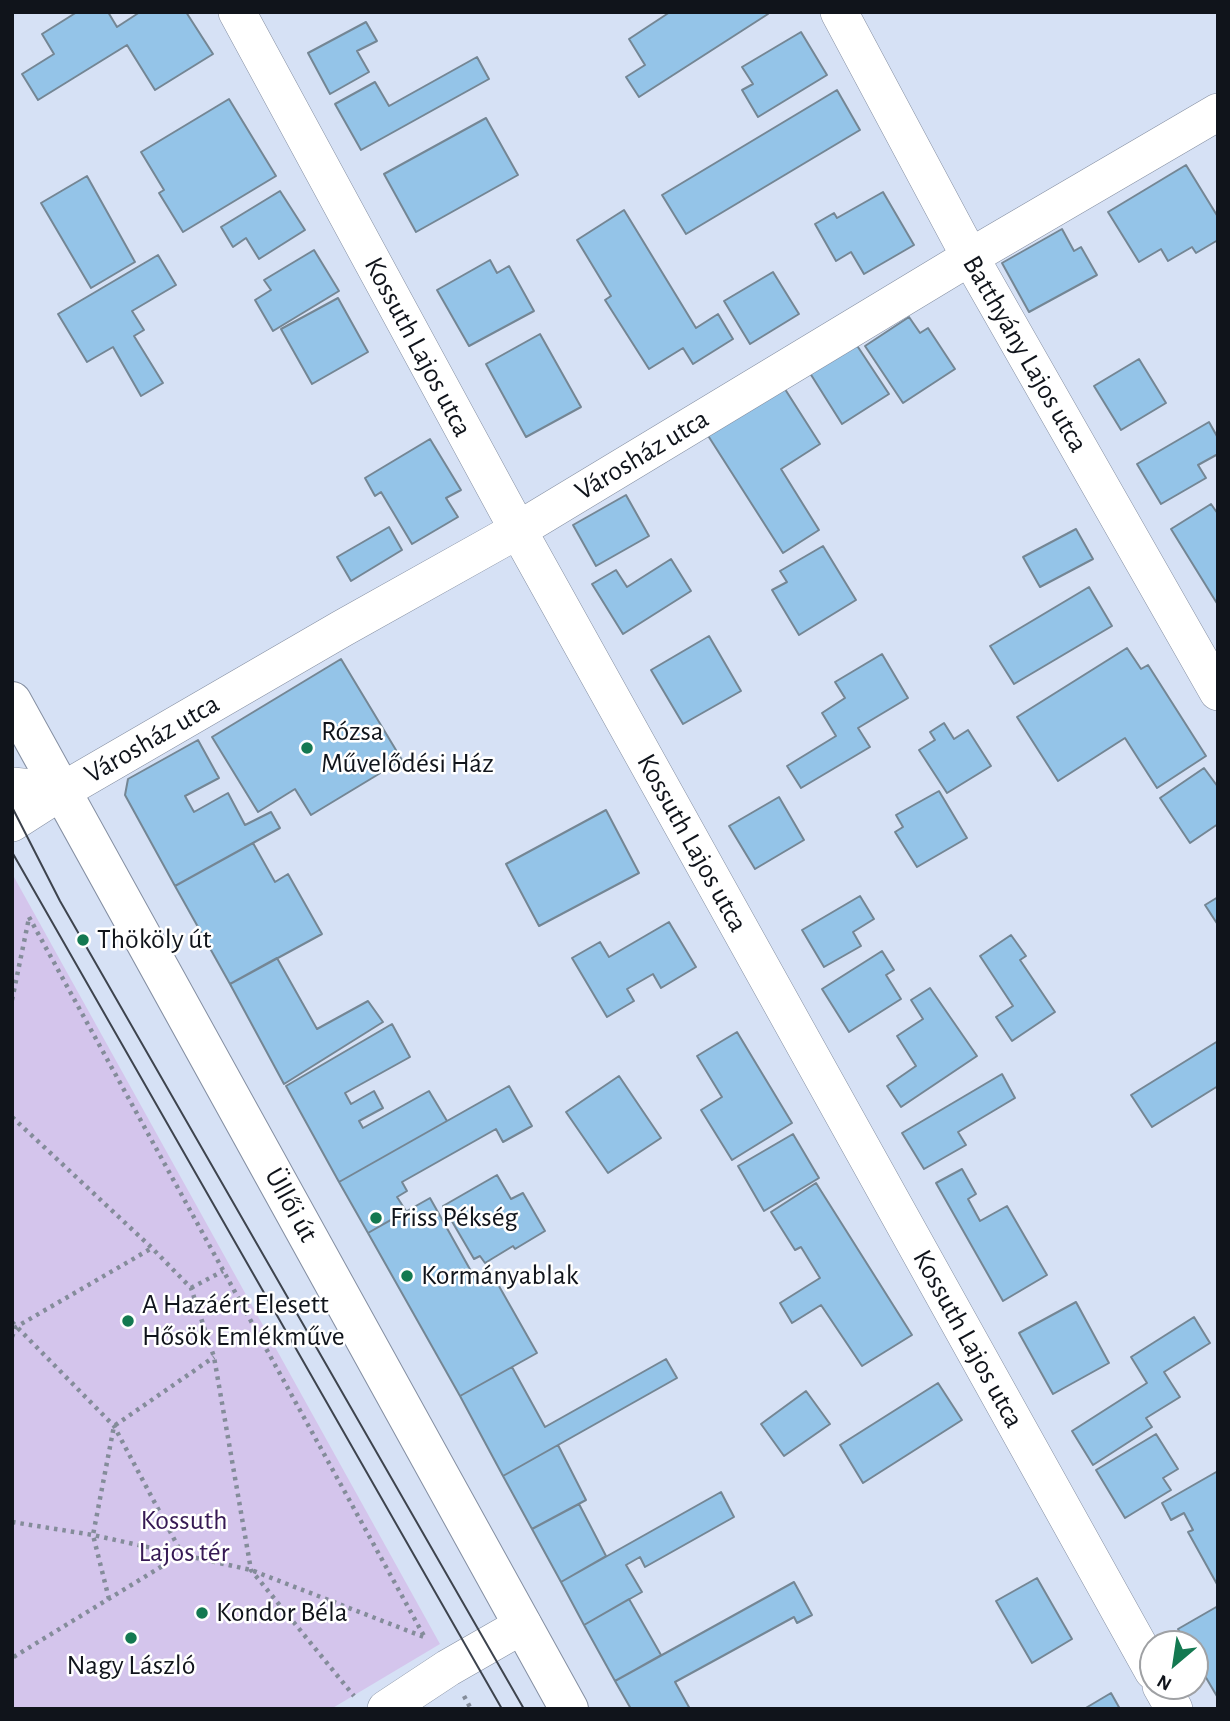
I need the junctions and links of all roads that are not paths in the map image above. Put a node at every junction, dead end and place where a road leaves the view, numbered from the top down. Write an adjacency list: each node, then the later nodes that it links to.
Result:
1 (237, 12): 5 (street, Kossuth Lajos utca)
2 (839, 12): 4 (street, Batthyány Lajos utca)
3 (1218, 111): 4 (street, Városház utca)
4 (970, 257): 5 (street, Városház utca); 6 (street, Batthyány Lajos utca)
5 (518, 530): 9 (street, Városház utca); 12 (street, Kossuth Lajos utca)
6 (1218, 692)
7 (12, 701): 9 (main road, Üllői út)
8 (12, 786): 9 (street)
9 (62, 791): 10 (street); 11 (main road, Üllői út)
10 (12, 823)
11 (523, 1625): 13 (street); 14 (main road, Üllői út)
12 (1139, 1646)
13 (371, 1703)
14 (569, 1709)

